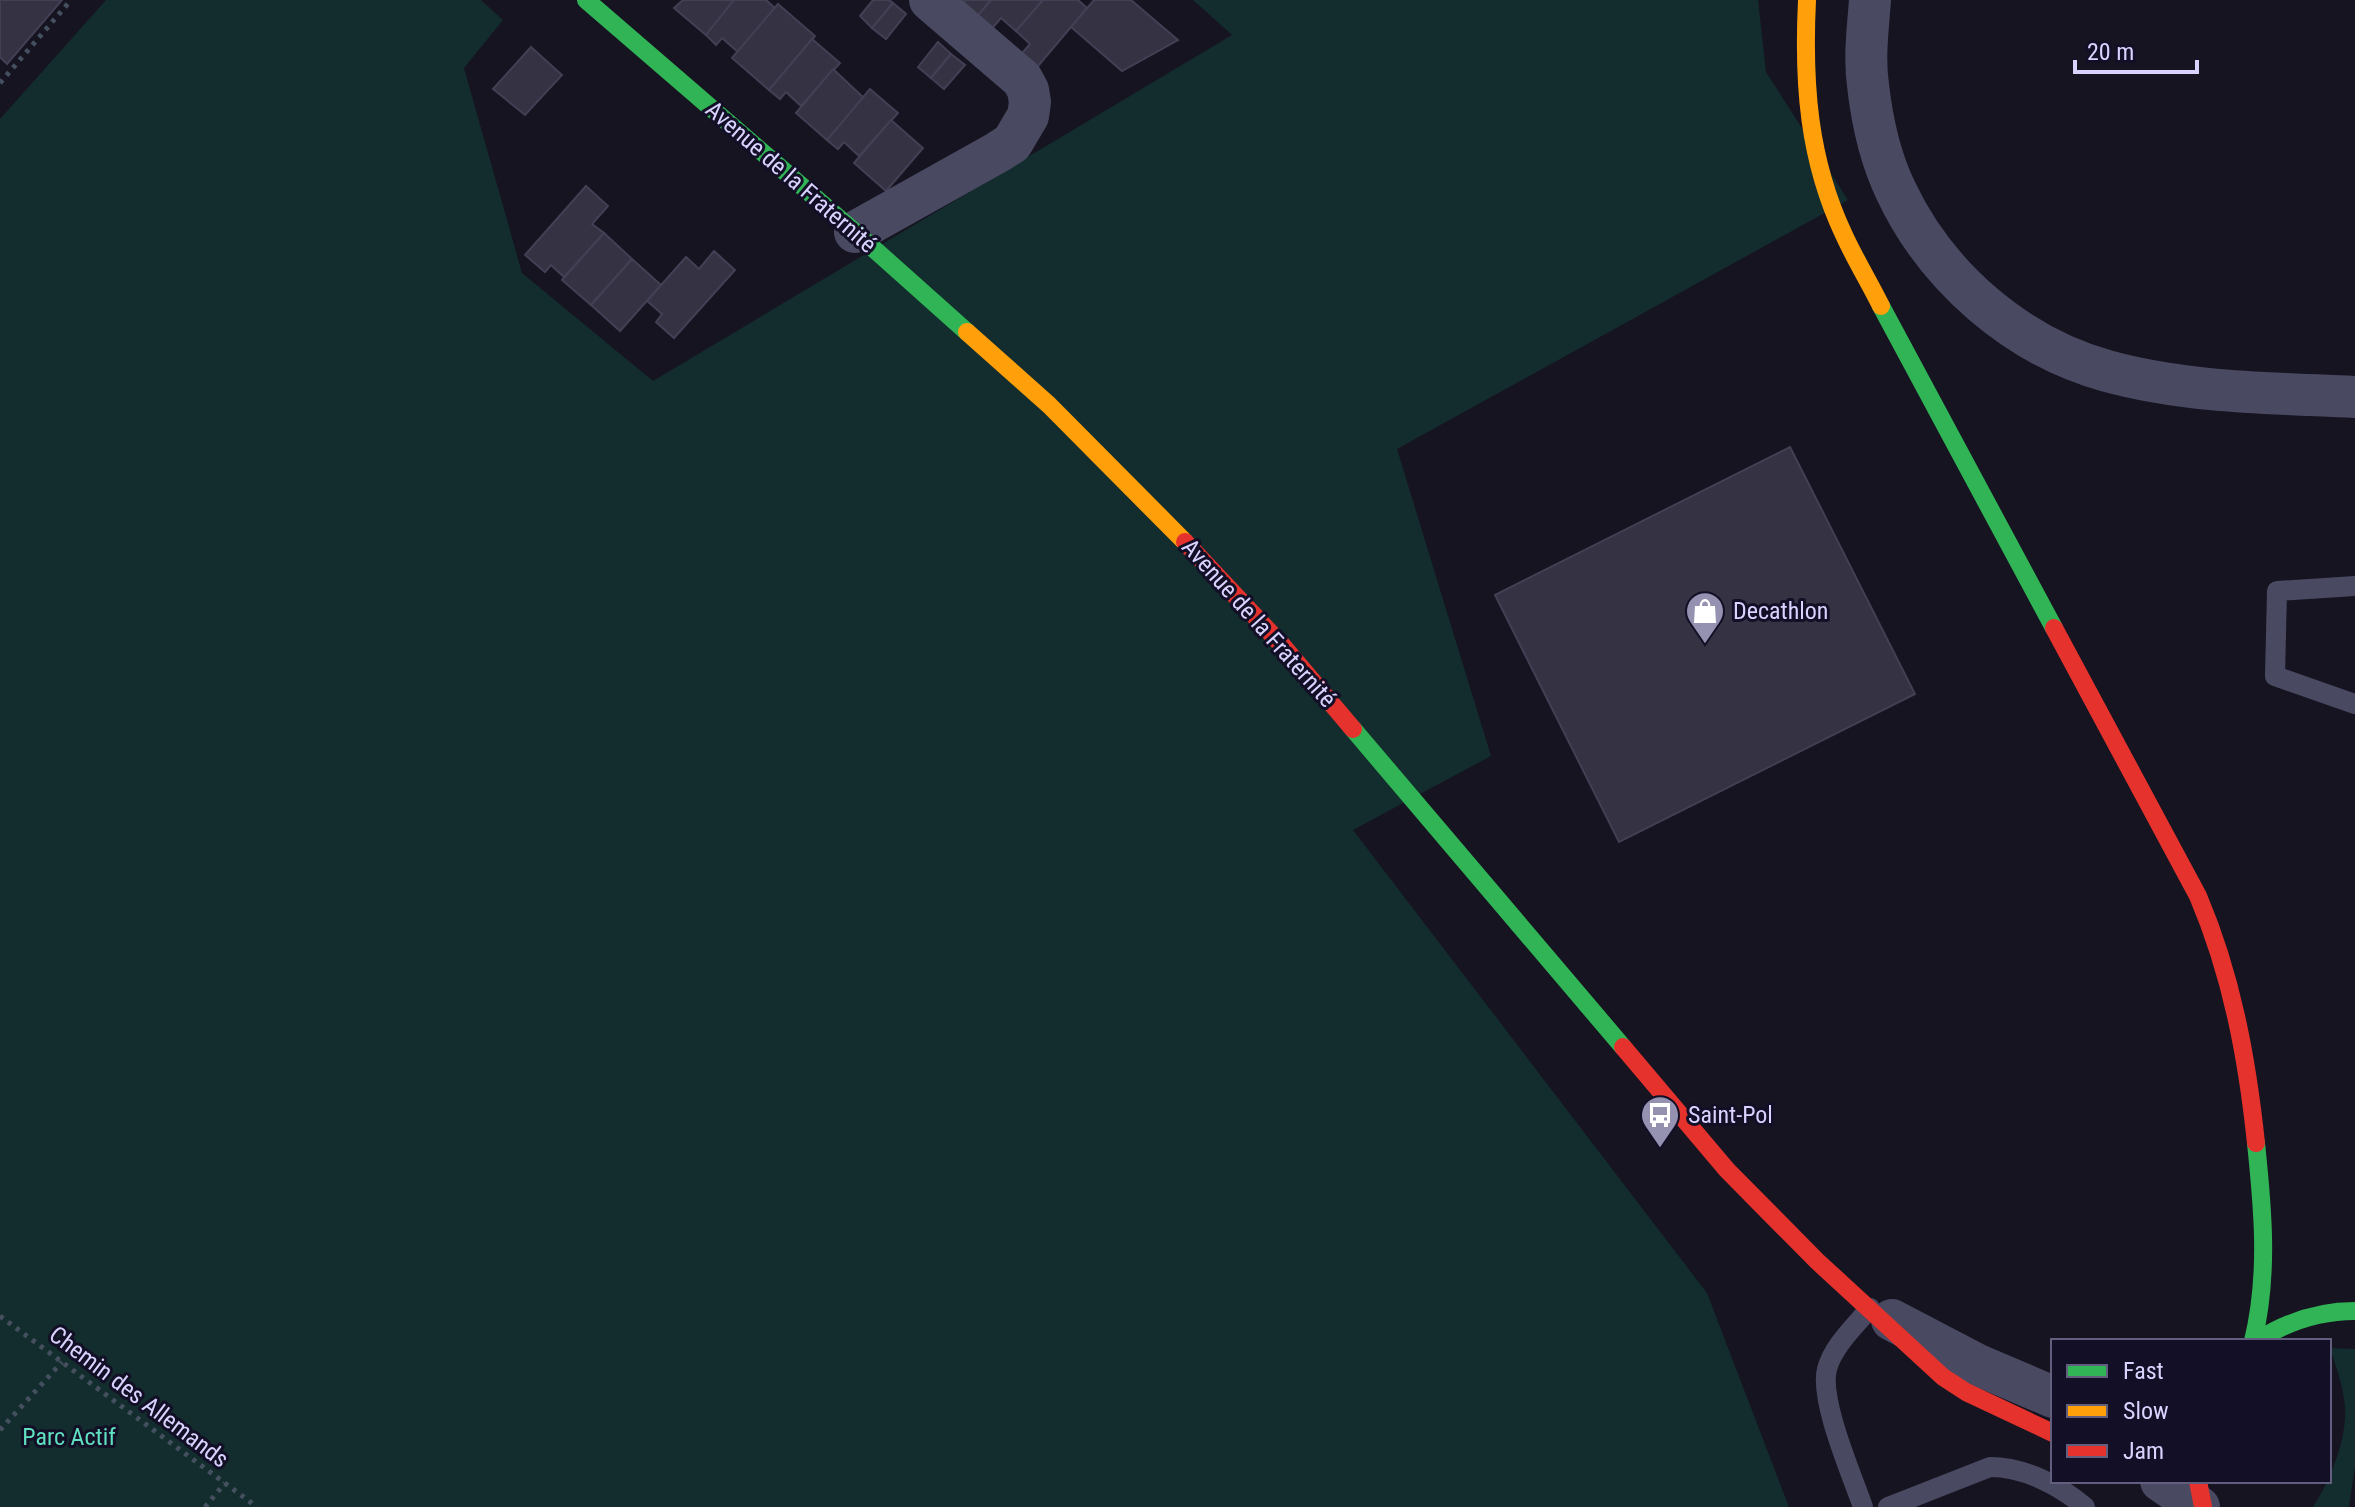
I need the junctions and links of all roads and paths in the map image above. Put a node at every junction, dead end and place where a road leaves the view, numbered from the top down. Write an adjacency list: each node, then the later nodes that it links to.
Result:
1 (71, 0): 6 (path)
2 (586, 0): 7 (street, Avenue de la Fraternité)
3 (930, 0): 7 (street)
4 (1807, 0): 16 (street)
5 (1870, 0): 8 (street)
6 (0, 83)
7 (855, 232): 12 (street, Avenue de la Fraternité)
8 (2355, 397)
9 (2355, 586): 10 (lane)
10 (2355, 704)
11 (2334, 1294): 15 (street)
12 (1870, 1308): 19 (street, Avenue de la Fraternité); 21 (street, Avenue de la Fraternité); 27 (lane)
13 (2355, 1311): 15 (street)
14 (0, 1316): 18 (path, Chemin des Allemands)
15 (2303, 1317): 17 (street)
16 (2255, 1339)
17 (2259, 1339)
18 (62, 1362): 20 (path); 22 (path, Chemin des Allemands)
19 (2051, 1396)
20 (0, 1430)
21 (2051, 1432)
22 (225, 1483): 25 (path); 26 (path, Chemin des Allemands)
23 (2164, 1483): 30 (street)
24 (2198, 1483): 30 (street)
25 (205, 1507)
26 (257, 1507)
27 (1863, 1507)
28 (1888, 1507): 29 (lane)
29 (2085, 1507)
30 (2201, 1507)

